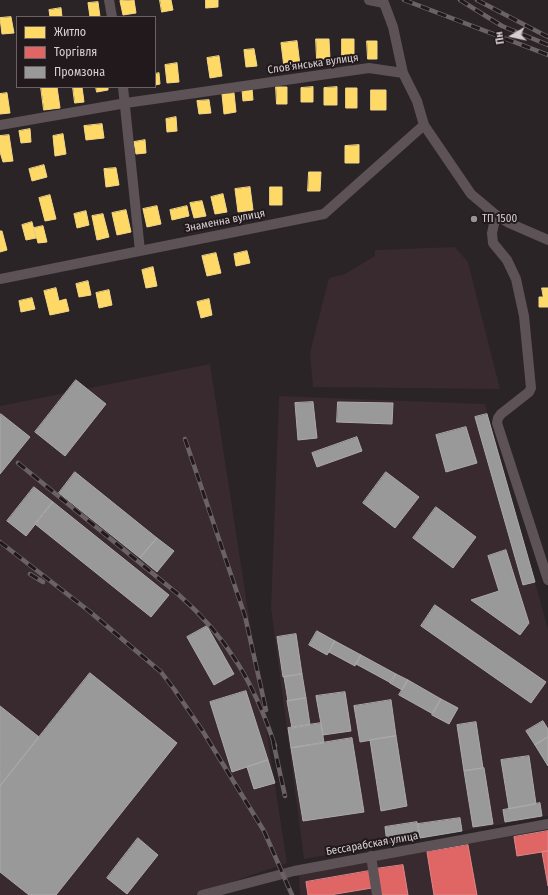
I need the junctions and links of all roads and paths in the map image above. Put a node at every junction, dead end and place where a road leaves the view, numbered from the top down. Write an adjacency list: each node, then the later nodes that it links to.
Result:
1 (109, 0): 3 (street)
2 (369, 0): 4 (street)
3 (112, 16)
4 (403, 73): 6 (street, Слов’янська вулиця); 8 (street)
5 (123, 88): 6 (street)
6 (126, 103): 7 (street, Слов’янська вулиця); 11 (street)
7 (0, 125)
8 (424, 125): 9 (street); 11 (street, Знаменна вулиця)
9 (496, 216): 10 (street); 13 (street)
10 (548, 240)
11 (140, 251): 12 (street, Знаменна вулиця)
12 (0, 279)
13 (548, 580)
14 (548, 824): 15 (street, Бессарабская улица)
15 (371, 856): 16 (street, Бессарабская улица); 17 (street)
16 (202, 895)
17 (377, 895)

